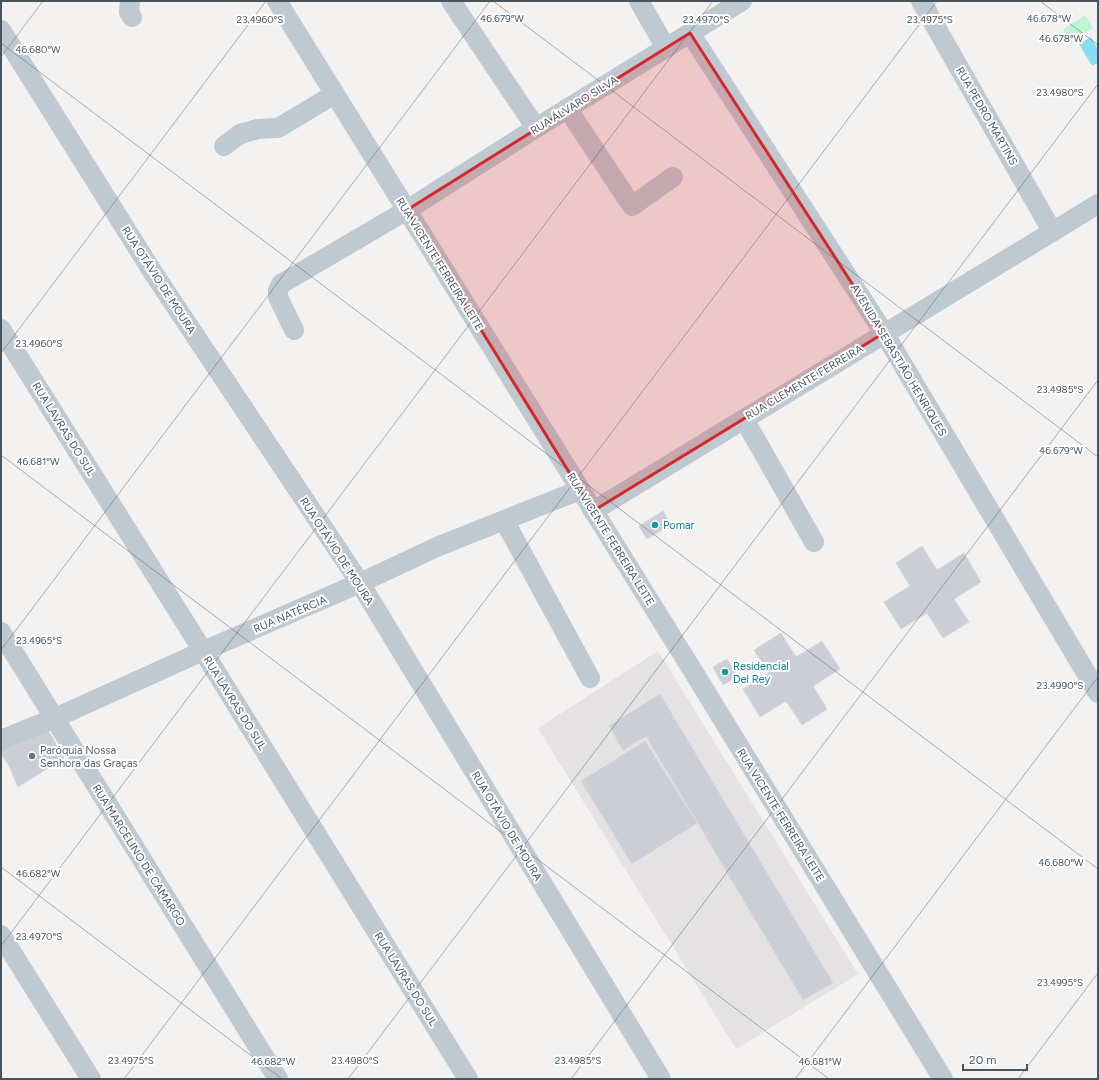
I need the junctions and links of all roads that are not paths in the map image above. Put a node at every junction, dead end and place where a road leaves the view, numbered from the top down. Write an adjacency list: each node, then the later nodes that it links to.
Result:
1 (277, 1): 9 (street, RUA VICENTE FERREIRA LEITE)
2 (452, 1): 11 (street)
3 (639, 1): 8 (street)
4 (742, 1): 7 (street, RUA ÁLVARO SILVA)
5 (921, 1): 16 (street, RUA PEDRO MARTINS)
6 (1, 30): 25 (street, RUA OTÁVIO DE MOURA)
7 (690, 33): 8 (street, RUA ÁLVARO SILVA); 19 (street, AVENIDA SEBASTIÃO HENRIQUES)
8 (666, 48): 10 (street, RUA ÁLVARO SILVA)
9 (335, 94): 12 (street); 15 (street, RUA VICENTE FERREIRA LEITE)
10 (568, 108): 11 (street, RUA ÁLVARO SILVA); 13 (street)
11 (536, 128): 15 (street, RUA ÁLVARO SILVA)
12 (224, 146)
13 (673, 177)
14 (1098, 204): 16 (street, RUA CLEMENTE FERREIRA)
15 (407, 210): 18 (street, RUA ÁLVARO SILVA); 21 (street, RUA VICENTE FERREIRA LEITE)
16 (1052, 231): 19 (street, RUA CLEMENTE FERREIRA)
17 (1, 329): 27 (street, RUA LAVRAS DO SUL)
18 (294, 330)
19 (884, 333): 20 (street, RUA CLEMENTE FERREIRA); 29 (street, AVENIDA SEBASTIÃO HENRIQUES)
20 (744, 419): 22 (street, RUA CLEMENTE FERREIRA); 24 (street)
21 (580, 490): 22 (street, RUA VICENTE FERREIRA LEITE); 23 (street, RUA NATÉRCIA)
22 (593, 511): 37 (street, RUA VICENTE FERREIRA LEITE)
23 (504, 520): 25 (street, RUA NATÉRCIA); 28 (street)
24 (814, 542)
25 (360, 583): 27 (street, RUA NATÉRCIA); 36 (street, RUA OTÁVIO DE MOURA)
26 (1, 632): 30 (street, RUA MARCELINO DE CAMARGO)
27 (203, 651): 30 (street, RUA NATÉRCIA); 35 (street, RUA LAVRAS DO SUL)
28 (590, 678)
29 (1098, 694)
30 (55, 718): 31 (street, RUA NATÉRCIA); 34 (street, RUA MARCELINO DE CAMARGO)
31 (1, 740)
32 (1, 935): 33 (street)
33 (91, 1079)
34 (278, 1079)
35 (468, 1079)
36 (661, 1079)
37 (943, 1079)

